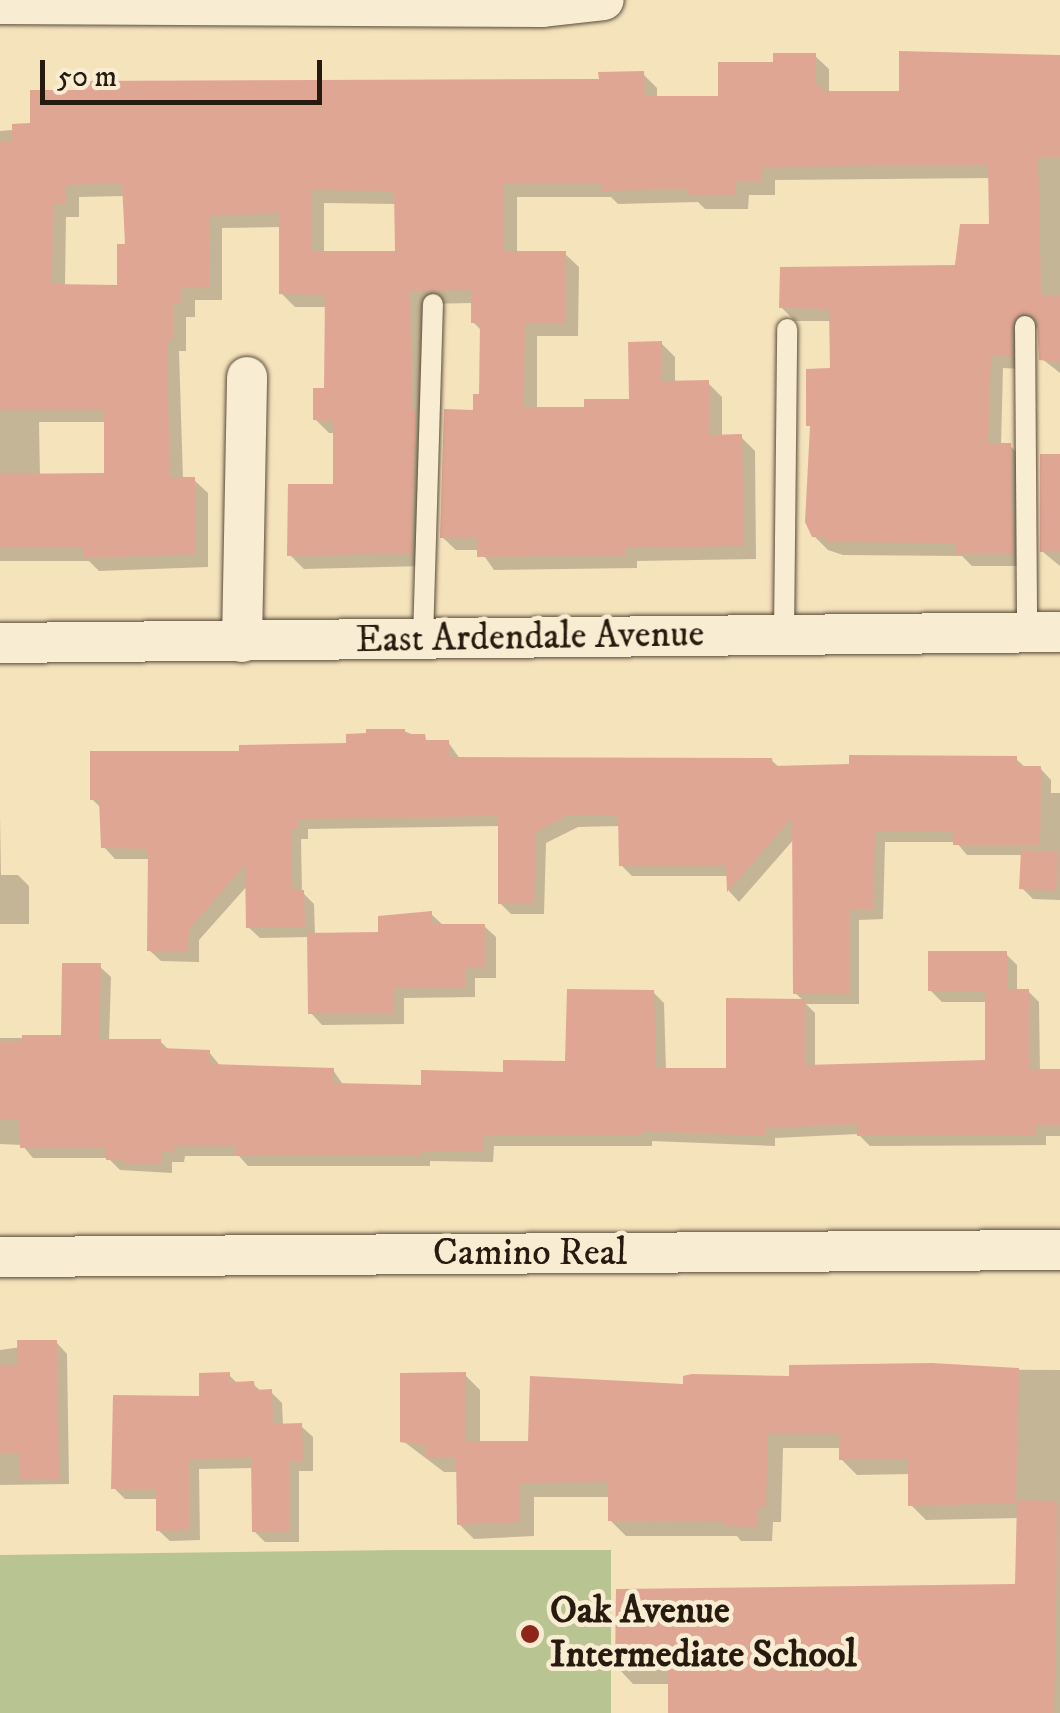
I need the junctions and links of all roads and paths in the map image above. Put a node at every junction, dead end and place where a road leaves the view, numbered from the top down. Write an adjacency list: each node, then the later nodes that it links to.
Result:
1 (604, 0): 2 (street)
2 (0, 4)
3 (433, 304): 9 (lane)
4 (1025, 326): 7 (lane)
5 (787, 329): 8 (lane)
6 (247, 377): 10 (street)
7 (1043, 633): 8 (street, East Ardendale Avenue)
8 (784, 636): 9 (street, East Ardendale Avenue)
9 (423, 640): 10 (street, East Ardendale Avenue)
10 (242, 642): 11 (street, East Ardendale Avenue)
11 (0, 643)
12 (1060, 1250): 13 (street, Camino Real)
13 (0, 1257)

